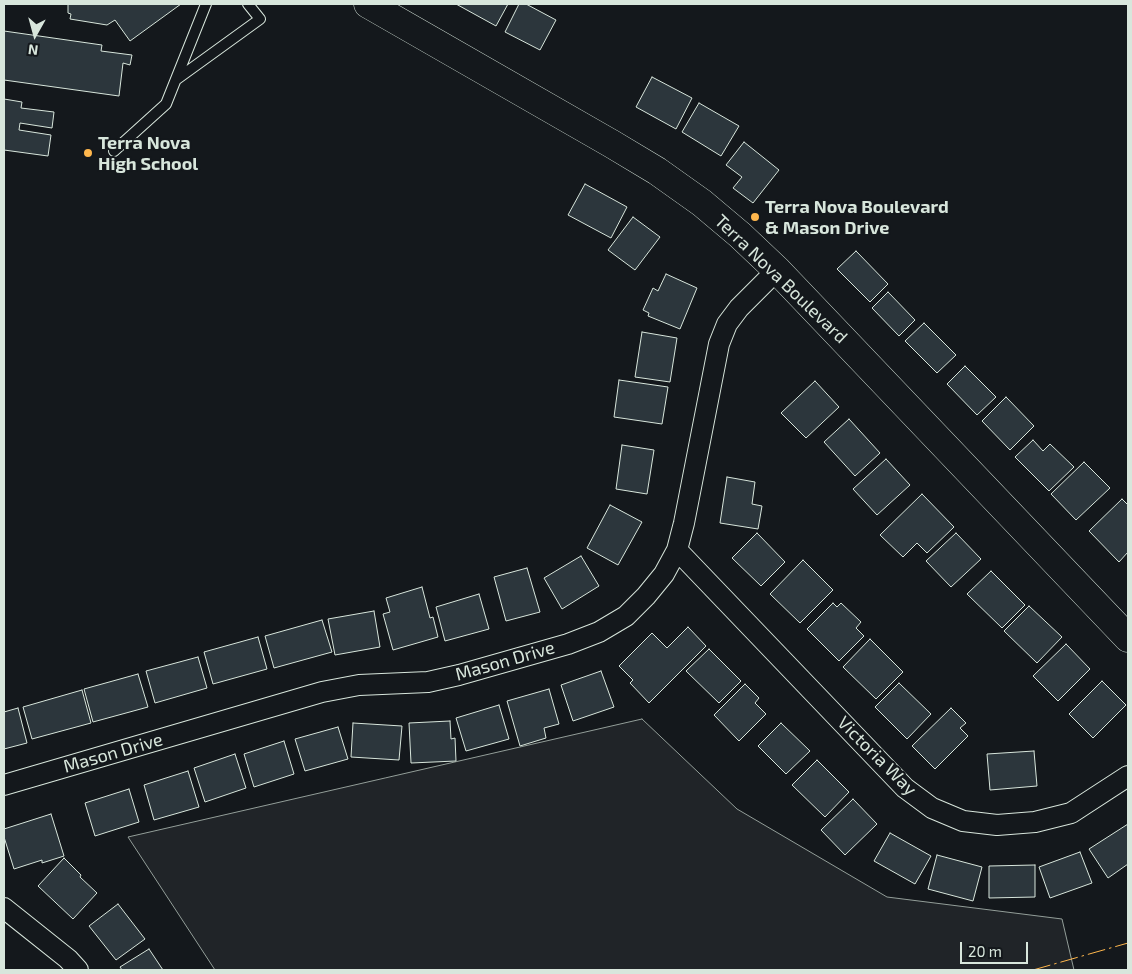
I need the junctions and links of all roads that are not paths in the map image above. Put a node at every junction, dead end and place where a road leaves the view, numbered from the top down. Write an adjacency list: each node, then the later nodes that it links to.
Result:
1 (206, 4): 4 (lane)
2 (248, 4): 4 (lane)
3 (368, 4): 6 (street, Terra Nova Boulevard)
4 (176, 80): 5 (lane)
5 (114, 151)
6 (777, 270): 7 (street, Mason Drive); 8 (street, Terra Nova Boulevard)
7 (677, 550): 9 (street, Victoria Way); 10 (street, Mason Drive)
8 (1128, 638)
9 (1128, 776)
10 (4, 785)
11 (4, 908): 12 (street)
12 (78, 970)

